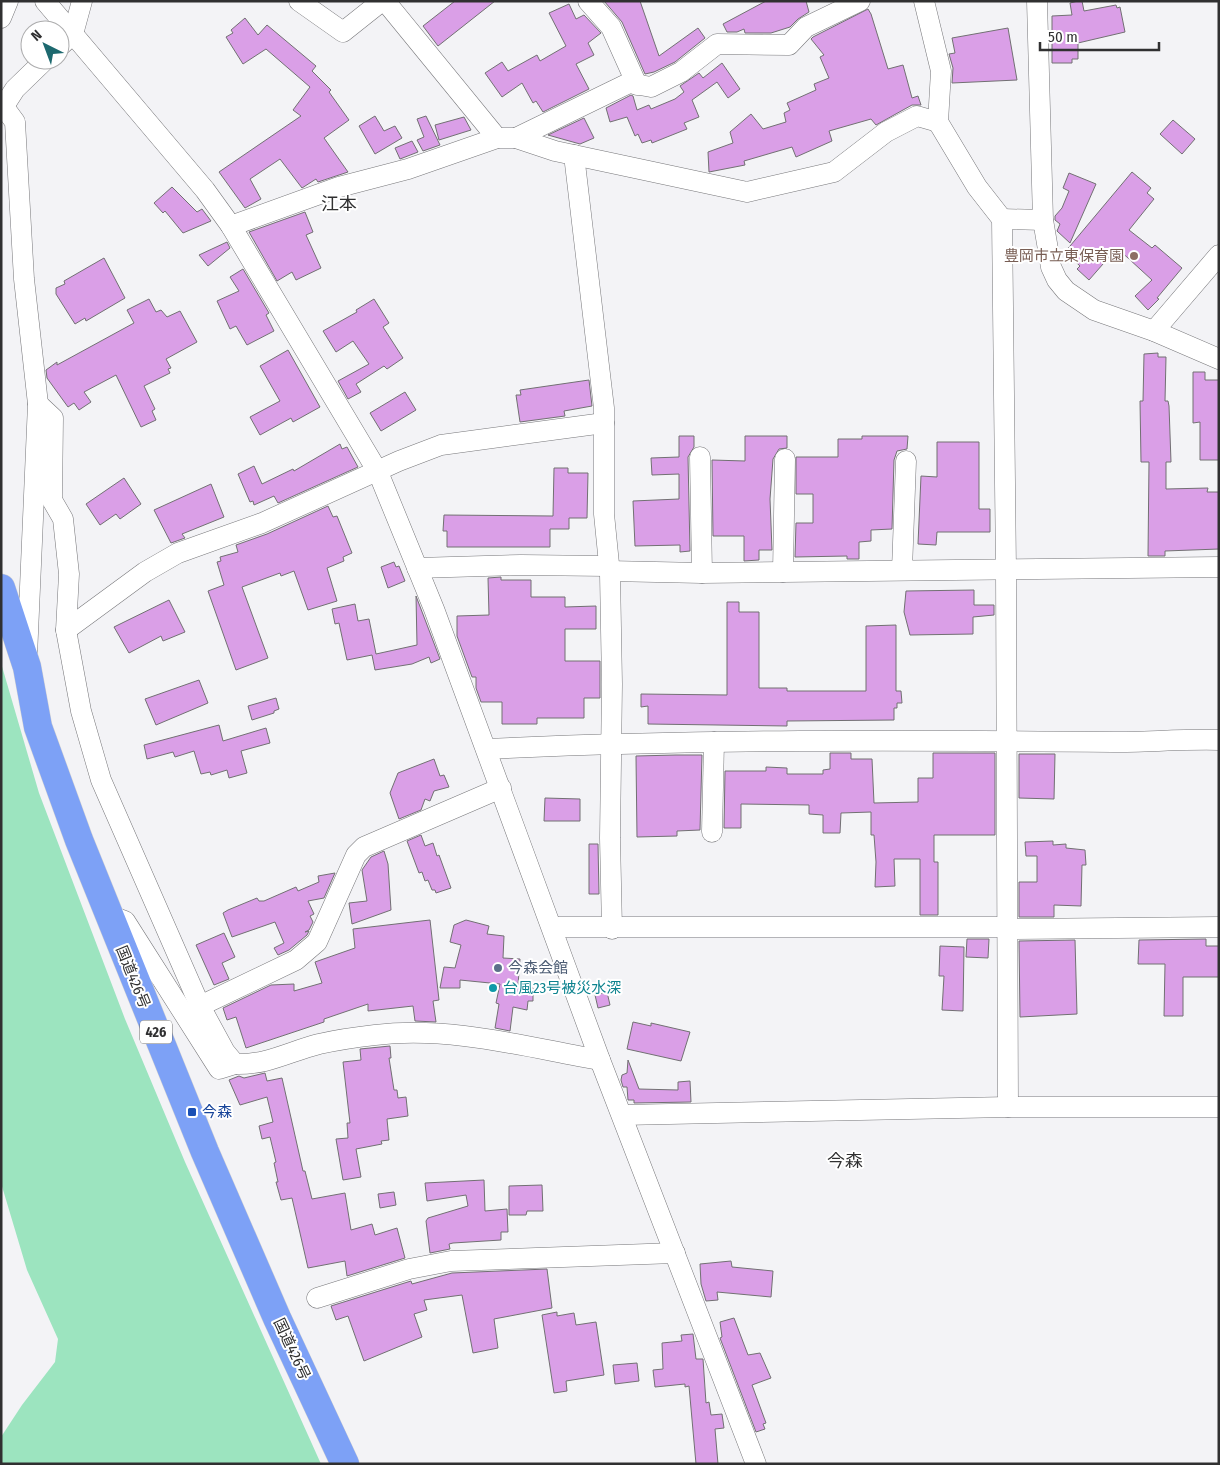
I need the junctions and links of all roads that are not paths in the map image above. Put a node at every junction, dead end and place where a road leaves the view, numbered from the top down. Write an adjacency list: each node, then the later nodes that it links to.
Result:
1 (8, 1): 10 (street)
2 (45, 1): 11 (street)
3 (82, 1): 12 (street)
4 (298, 1): 5 (street)
5 (384, 1): 18 (street)
6 (588, 1): 15 (street)
7 (860, 1): 15 (street)
8 (924, 1): 17 (street)
9 (1037, 1): 21 (street)
10 (1, 18)
11 (55, 20)
12 (70, 30)
13 (70, 44): 22 (street)
14 (35, 70): 16 (street)
15 (637, 86): 18 (street)
16 (3, 104): 26 (street)
17 (938, 122): 19 (street); 20 (street)
18 (506, 138): 19 (street); 22 (street)
19 (574, 155): 27 (street)
20 (1002, 220): 21 (street); 36 (street)
21 (1043, 220): 24 (street)
22 (231, 226): 31 (street)
23 (1219, 255): 24 (street)
24 (1154, 331): 25 (street)
25 (1219, 359)
26 (38, 404): 40 (street); 41 (street)
27 (604, 423): 31 (street); 34 (street)
28 (700, 457): 38 (street)
29 (785, 459): 37 (street)
30 (906, 461): 35 (street)
31 (378, 472): 33 (street); 40 (street)
32 (1219, 567): 36 (street)
33 (417, 568): 34 (street); 46 (street)
34 (608, 569): 38 (street); 45 (street)
35 (902, 570): 36 (street); 37 (street)
36 (1006, 570): 42 (street)
37 (783, 572): 38 (street)
38 (702, 573)
39 (1, 588): 41 (highway, 国道426号 / 426)
40 (66, 630): 54 (street)
41 (27, 667): 49 (highway, 国道426号 / 426)
42 (1007, 740): 43 (street); 44 (street); 52 (street)
43 (1219, 740)
44 (714, 742): 45 (street); 48 (street)
45 (612, 743): 46 (street); 53 (street)
46 (487, 750): 47 (street)
47 (501, 788): 51 (street); 54 (street)
48 (712, 832)
49 (109, 915): 56 (street); 62 (highway, 国道426号 / 426)
50 (1219, 927): 52 (street)
51 (552, 928): 53 (street); 55 (street)
52 (1008, 928): 53 (street); 58 (street)
53 (612, 929)
54 (200, 1006): 56 (street)
55 (600, 1060): 56 (street); 59 (street)
56 (235, 1064)
57 (1219, 1107): 58 (street)
58 (1008, 1108): 59 (street)
59 (622, 1116): 60 (street)
60 (675, 1253): 61 (street); 63 (street)
61 (317, 1298)
62 (345, 1464)
63 (756, 1464)

